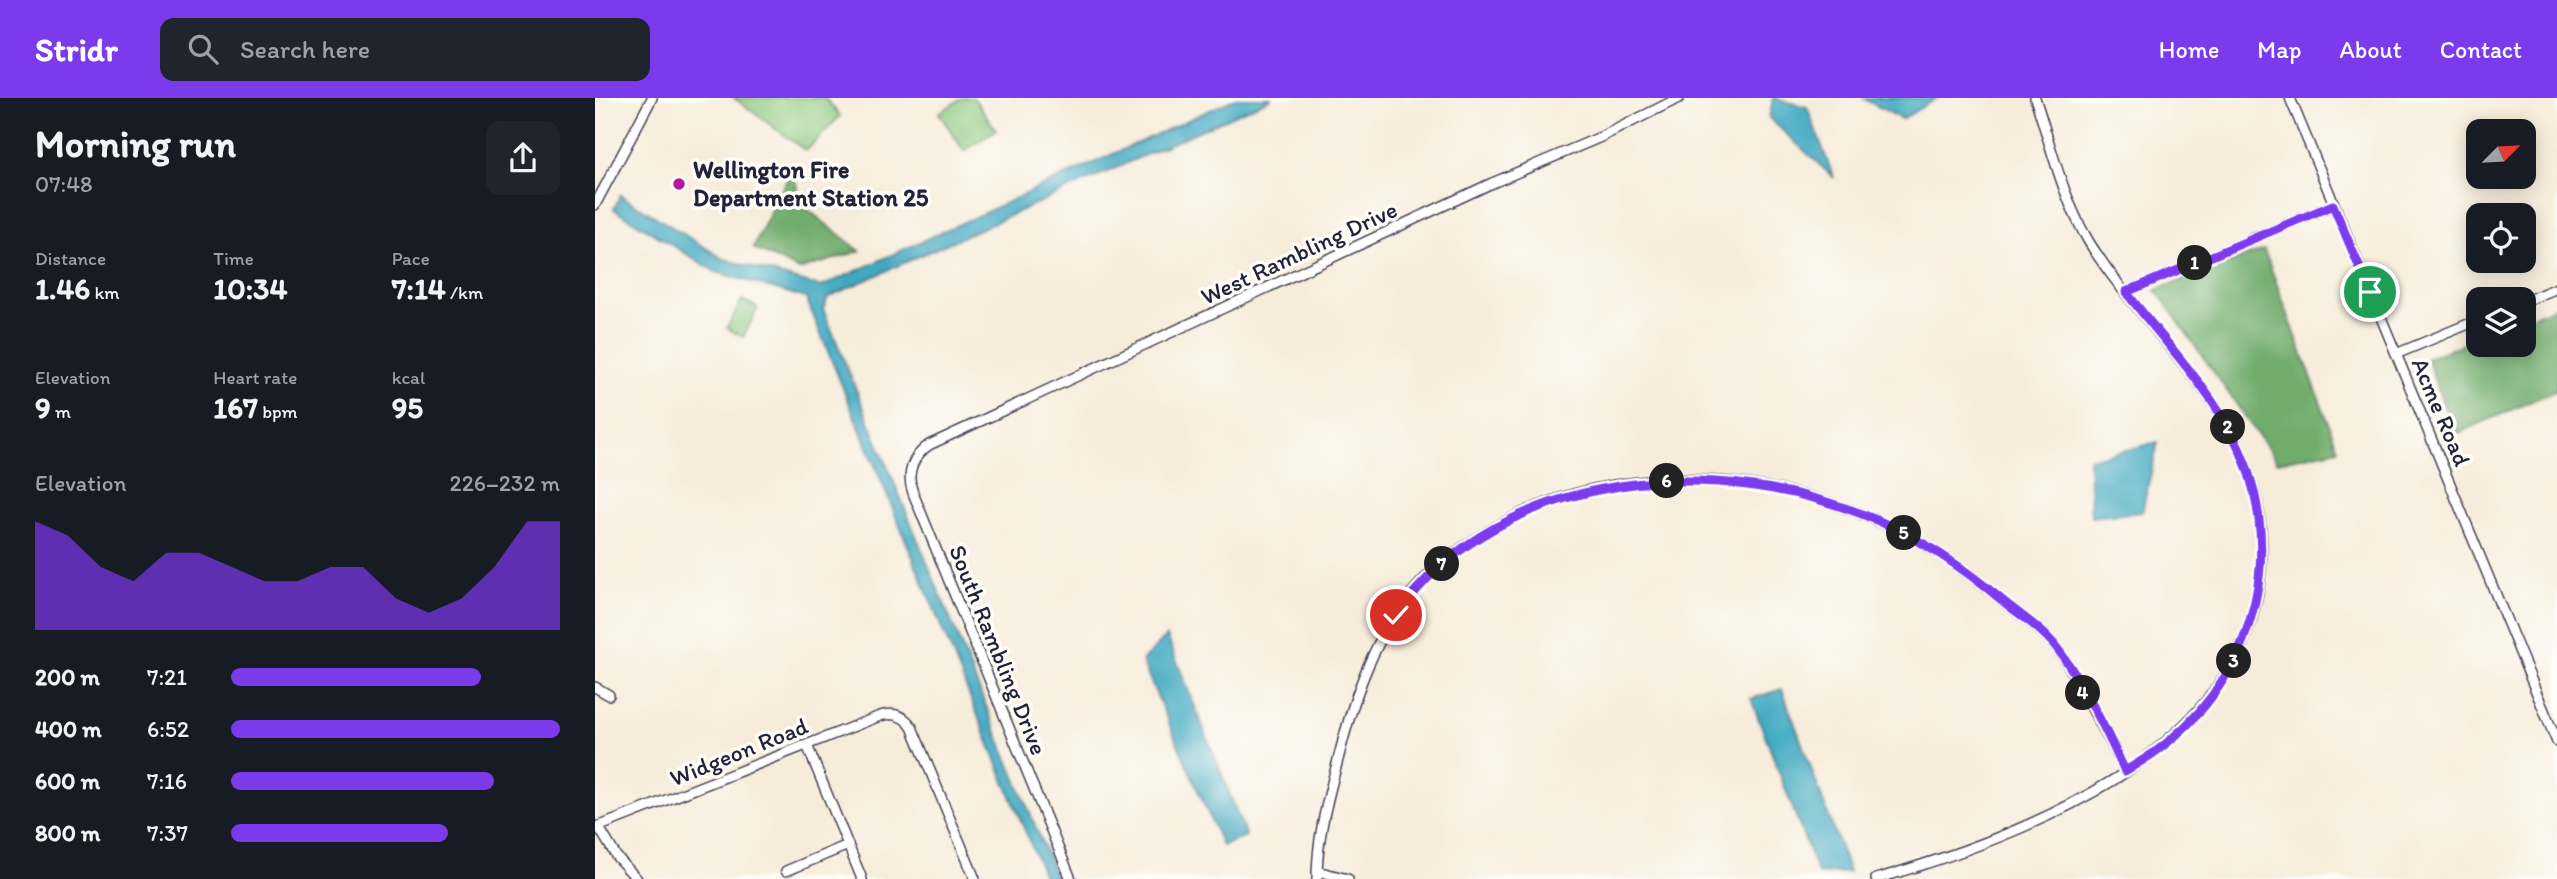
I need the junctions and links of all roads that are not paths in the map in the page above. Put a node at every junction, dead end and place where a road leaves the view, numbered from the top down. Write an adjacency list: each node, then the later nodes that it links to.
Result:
1 (652, 98): 5 (street)
2 (1679, 98): 12 (street, West Rambling Drive)
3 (2035, 98): 8 (street)
4 (2290, 98): 6 (street, Acme Road)
5 (595, 205)
6 (2333, 205): 8 (street); 11 (street, Acme Road)
7 (2557, 288): 9 (street)
8 (2126, 292): 17 (street)
9 (2536, 297)
10 (2466, 325): 11 (street)
11 (2396, 354): 15 (street, Acme Road)
12 (936, 442): 25 (street, South Rambling Drive)
13 (595, 687): 14 (street)
14 (610, 695)
15 (2557, 741)
16 (807, 745): 18 (street, Widgeon Road); 19 (street); 24 (street, Widgeon Road)
17 (2125, 771): 21 (street); 27 (street)
18 (597, 827): 22 (street)
19 (848, 845): 20 (street); 23 (street)
20 (786, 871)
21 (1317, 875): 26 (street)
22 (637, 879)
23 (862, 879)
24 (975, 879)
25 (1071, 879)
26 (1348, 879)
27 (1876, 879)

